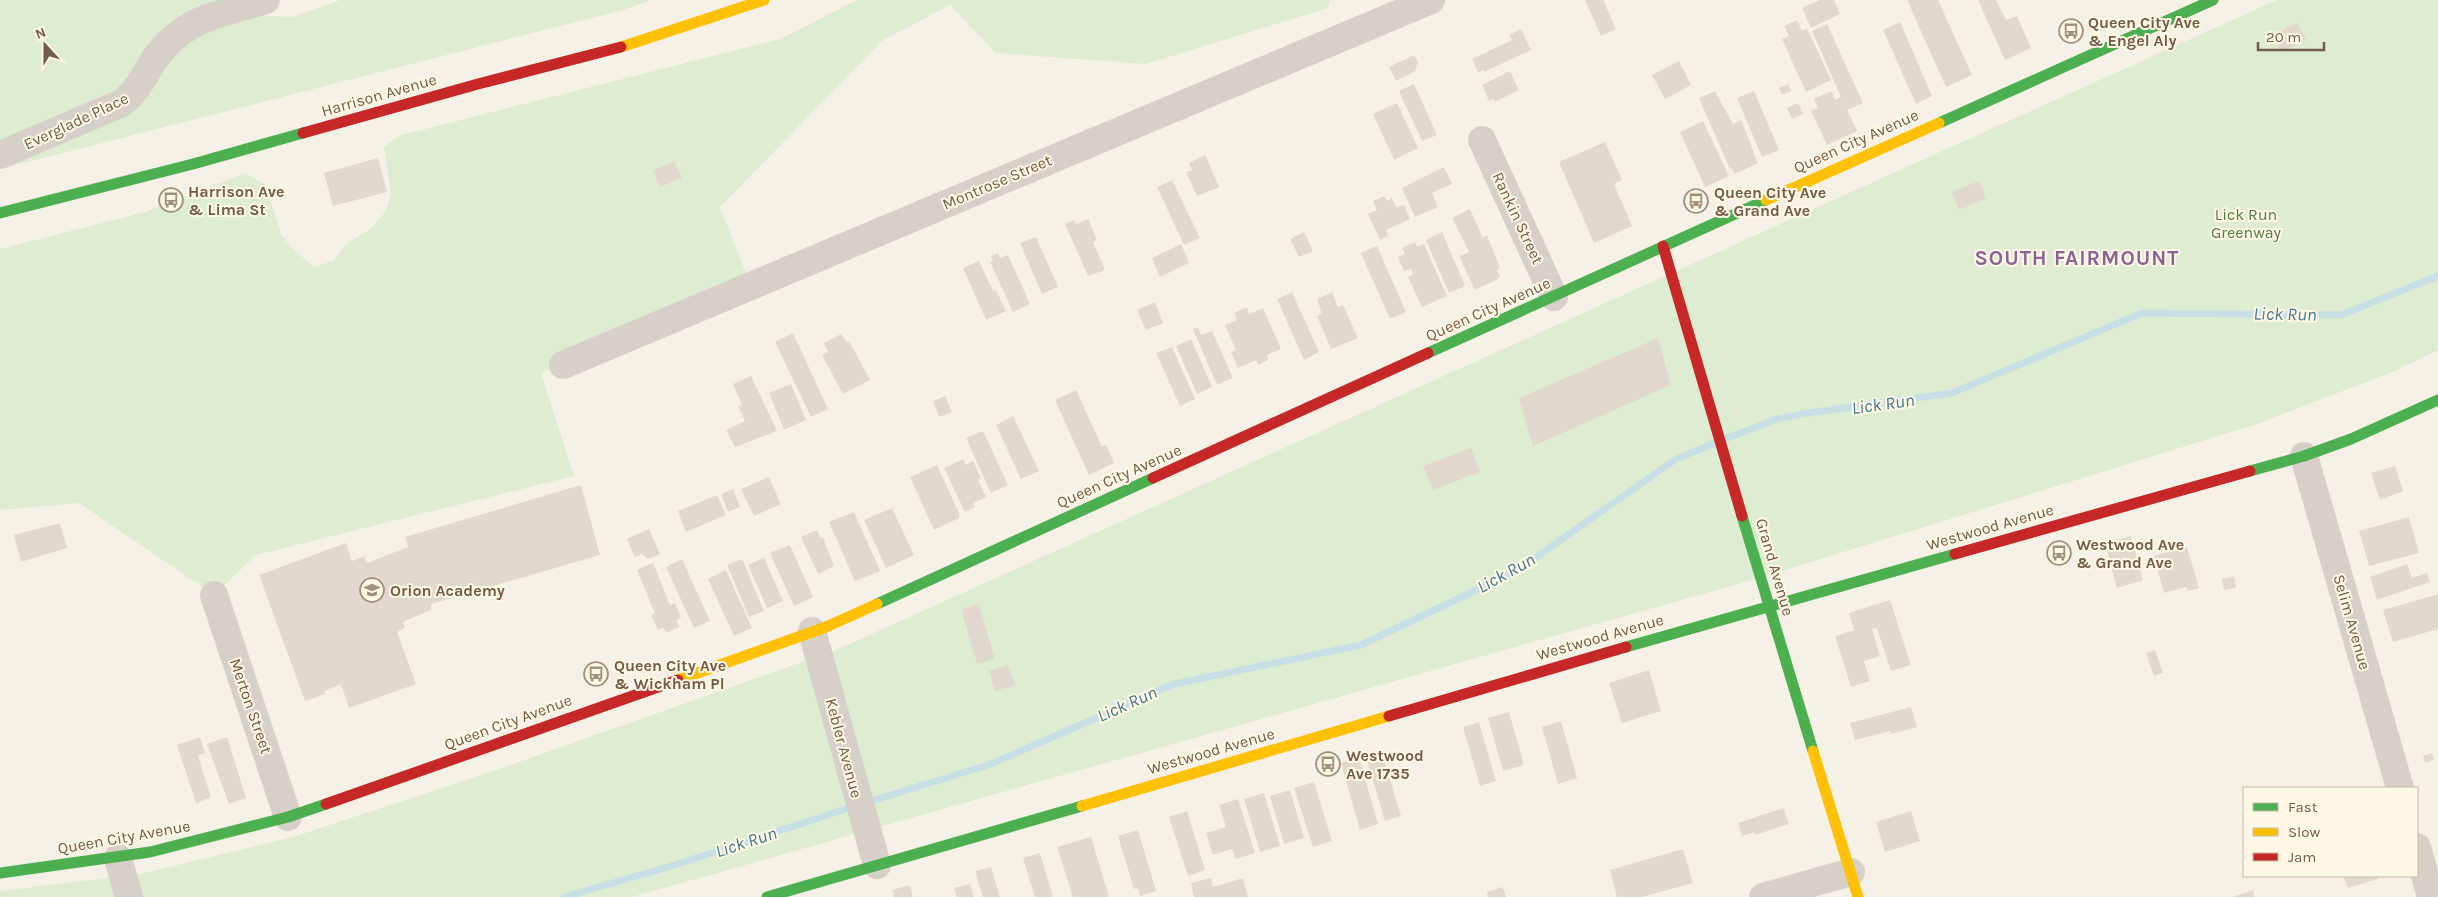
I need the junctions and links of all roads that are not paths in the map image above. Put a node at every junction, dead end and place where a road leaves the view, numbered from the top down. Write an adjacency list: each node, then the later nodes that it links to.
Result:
1 (266, 0): 6 (street, Everglade Place)
2 (764, 0): 7 (main road, Harrison Avenue)
3 (2213, 0): 8 (main road, Queen City Avenue)
4 (1426, 1): 10 (street, Montrose Street)
5 (1482, 140): 9 (street, Rankin Street)
6 (0, 155)
7 (0, 213)
8 (1663, 246): 9 (main road, Queen City Avenue); 14 (main road, Grand Avenue)
9 (1554, 297): 15 (main road, Queen City Avenue)
10 (563, 365)
11 (2438, 400): 12 (main road, Westwood Avenue)
12 (2304, 456): 14 (main road, Westwood Avenue); 16 (street, Selim Avenue)
13 (214, 595): 17 (street, Merton Street)
14 (1769, 606): 20 (main road, Westwood Avenue); 22 (main road, Grand Avenue)
15 (812, 632): 17 (main road, Queen City Avenue); 20 (street, Kebler Avenue)
16 (2400, 787)
17 (288, 817): 19 (main road, Queen City Avenue)
18 (2418, 851): 26 (street)
19 (118, 858): 21 (main road, Queen City Avenue); 23 (street)
20 (877, 865): 24 (main road, Westwood Avenue)
21 (0, 873)
22 (1854, 884): 25 (street)
23 (129, 897)
24 (767, 897)
25 (1763, 897)
26 (2431, 897)

